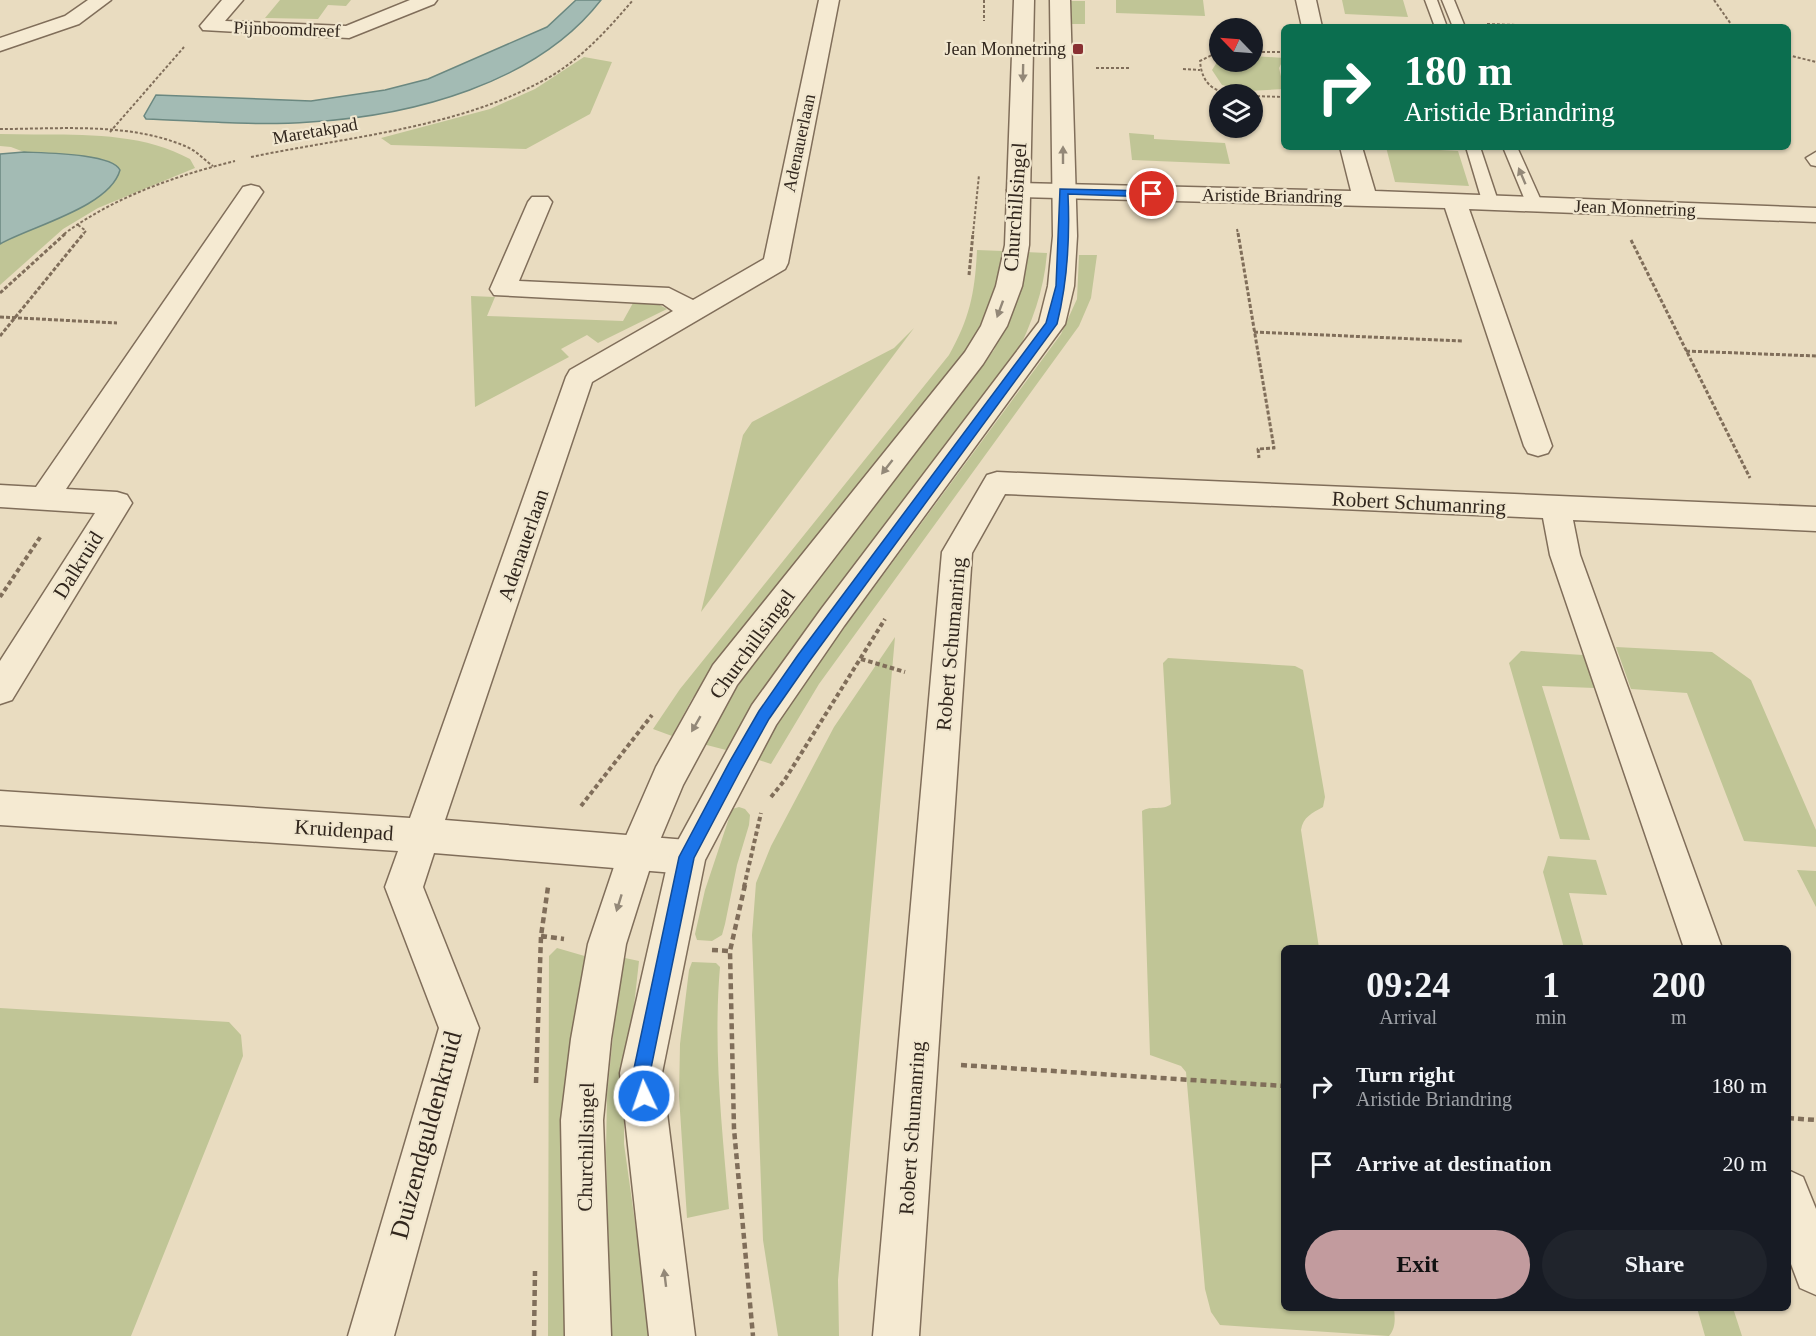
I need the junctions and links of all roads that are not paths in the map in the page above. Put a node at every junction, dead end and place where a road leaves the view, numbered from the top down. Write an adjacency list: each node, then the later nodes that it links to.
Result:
1 (101, 0): 13 (street)
2 (233, 0): 3 (street, Pijnboomdreef)
3 (427, 0)
4 (829, 0): 28 (street, Adenauerlaan)
5 (1024, 0): 19 (street, Churchillsingel, one-way to 19)
6 (1060, 0): 20 (street, Churchillsingel, one-way to 6)
7 (1306, 0): 10 (street)
8 (1431, 0): 11 (lane)
9 (1448, 0): 12 (lane)
10 (1311, 24)
11 (1440, 24)
12 (1458, 24)
13 (0, 45)
14 (1352, 150): 22 (street, Aristide Briandring)
15 (1474, 150): 25 (lane)
16 (1511, 150): 26 (lane, one-way to 16)
17 (1816, 156): 18 (lane)
18 (1816, 162)
19 (1019, 190): 20 (street, Aristide Briandring); 37 (street, Churchillsingel, one-way to 37)
20 (1063, 191): 22 (street, Aristide Briandring); 38 (street, Churchillsingel)
21 (251, 192): 31 (street)
22 (1365, 198): 24 (street, Jean Monnetring)
23 (540, 202): 28 (street)
24 (1455, 202): 25 (street, Jean Monnetring); 29 (street)
25 (1491, 204): 26 (street, Jean Monnetring)
26 (1535, 205): 27 (street, Jean Monnetring)
27 (1816, 214)
28 (693, 313): 36 (street, Adenauerlaan)
29 (1538, 446)
30 (0, 496): 31 (street, Dalkruid)
31 (55, 498): 34 (street, Dalkruid)
32 (1556, 509): 33 (street, Robert Schumanring); 39 (street); 45 (street, Robert Schumanring)
33 (1816, 519)
34 (0, 690)
35 (0, 808): 36 (street, Kruidenpad)
36 (423, 835): 37 (street, Kruidenpad); 42 (street, Duizendguldenkruid)
37 (637, 852): 38 (street, Kruidenpad); 43 (street, Churchillsingel, one-way to 43)
38 (687, 857): 44 (street, Churchillsingel, one-way to 38)
39 (1702, 945)
40 (1791, 1201): 41 (street)
41 (1816, 1272)
42 (371, 1336)
43 (588, 1336)
44 (672, 1336)
45 (896, 1336)

